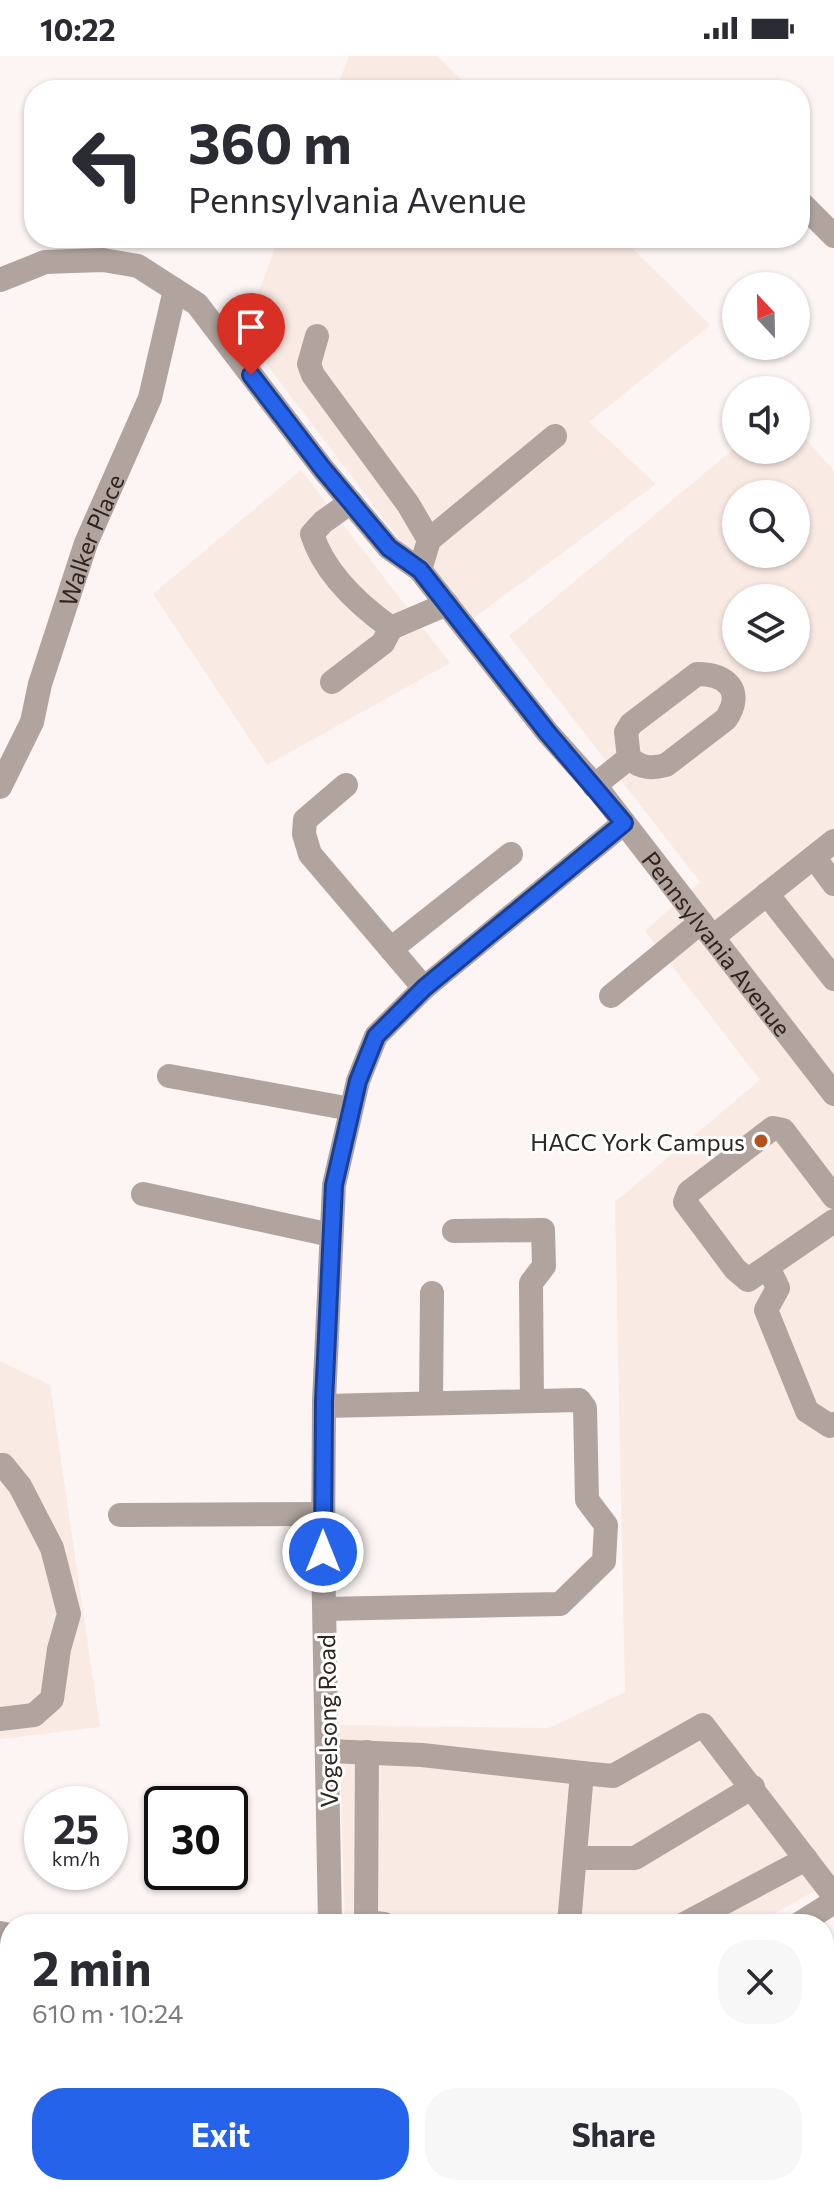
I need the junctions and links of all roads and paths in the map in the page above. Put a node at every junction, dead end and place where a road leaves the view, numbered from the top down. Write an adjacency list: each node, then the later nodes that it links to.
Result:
1 (810, 212): 2 (street)
2 (834, 236)
3 (0, 280): 4 (street, Pennsylvania Avenue)
4 (175, 290): 7 (street, Pennsylvania Avenue); 16 (street, Walker Place)
5 (317, 336): 8 (street)
6 (555, 436): 8 (street)
7 (351, 502): 9 (street, Pennsylvania Avenue); 11 (street)
8 (429, 540): 9 (street)
9 (420, 570): 10 (street, Pennsylvania Avenue)
10 (447, 604): 11 (street); 15 (street, Pennsylvania Avenue)
11 (391, 628): 12 (street)
12 (332, 682)
13 (629, 758): 13 (street); 15 (street)
14 (346, 785): 24 (street)
15 (594, 786): 17 (street, Pennsylvania Avenue)
16 (0, 787)
17 (624, 823): 23 (street, Pennsylvania Avenue); 26 (street, Vogelsong Road)
18 (834, 841): 20 (street)
19 (511, 854): 24 (street)
20 (814, 857): 21 (street); 22 (street)
21 (834, 884)
22 (767, 894): 23 (street); 25 (street)
23 (707, 929): 27 (street); 29 (street, Pennsylvania Avenue)
24 (391, 949): 26 (street)
25 (834, 979)
26 (424, 988): 30 (street, Vogelsong Road)
27 (611, 996)
28 (169, 1076): 30 (street)
29 (834, 1094)
30 (351, 1109): 35 (street, Vogelsong Road)
31 (143, 1194): 35 (street)
32 (834, 1197): 36 (street)
33 (834, 1221): 36 (street)
34 (454, 1231): 38 (street)
35 (331, 1235): 40 (street, Vogelsong Road)
36 (768, 1267): 41 (street)
37 (432, 1293): 39 (street)
38 (532, 1401): 39 (street); 45 (street)
39 (431, 1403): 40 (street)
40 (324, 1406): 43 (street, Vogelsong Road)
41 (834, 1424)
42 (0, 1465): 46 (street)
43 (323, 1514): 44 (street); 45 (street, Vogelsong Road)
44 (120, 1515)
45 (325, 1609): 47 (street, Vogelsong Road)
46 (0, 1719)
47 (328, 1751): 48 (street); 55 (street, Vogelsong Road)
48 (367, 1752): 49 (street); 56 (street)
49 (582, 1773): 50 (street); 51 (street)
50 (753, 1787): 51 (street); 52 (street)
51 (575, 1858): 57 (street)
52 (806, 1859): 53 (street); 58 (street)
53 (834, 1896)
54 (834, 1902): 59 (street)
55 (330, 1914)
56 (366, 1914)
57 (570, 1914)
58 (703, 1914)
59 (815, 1914)

